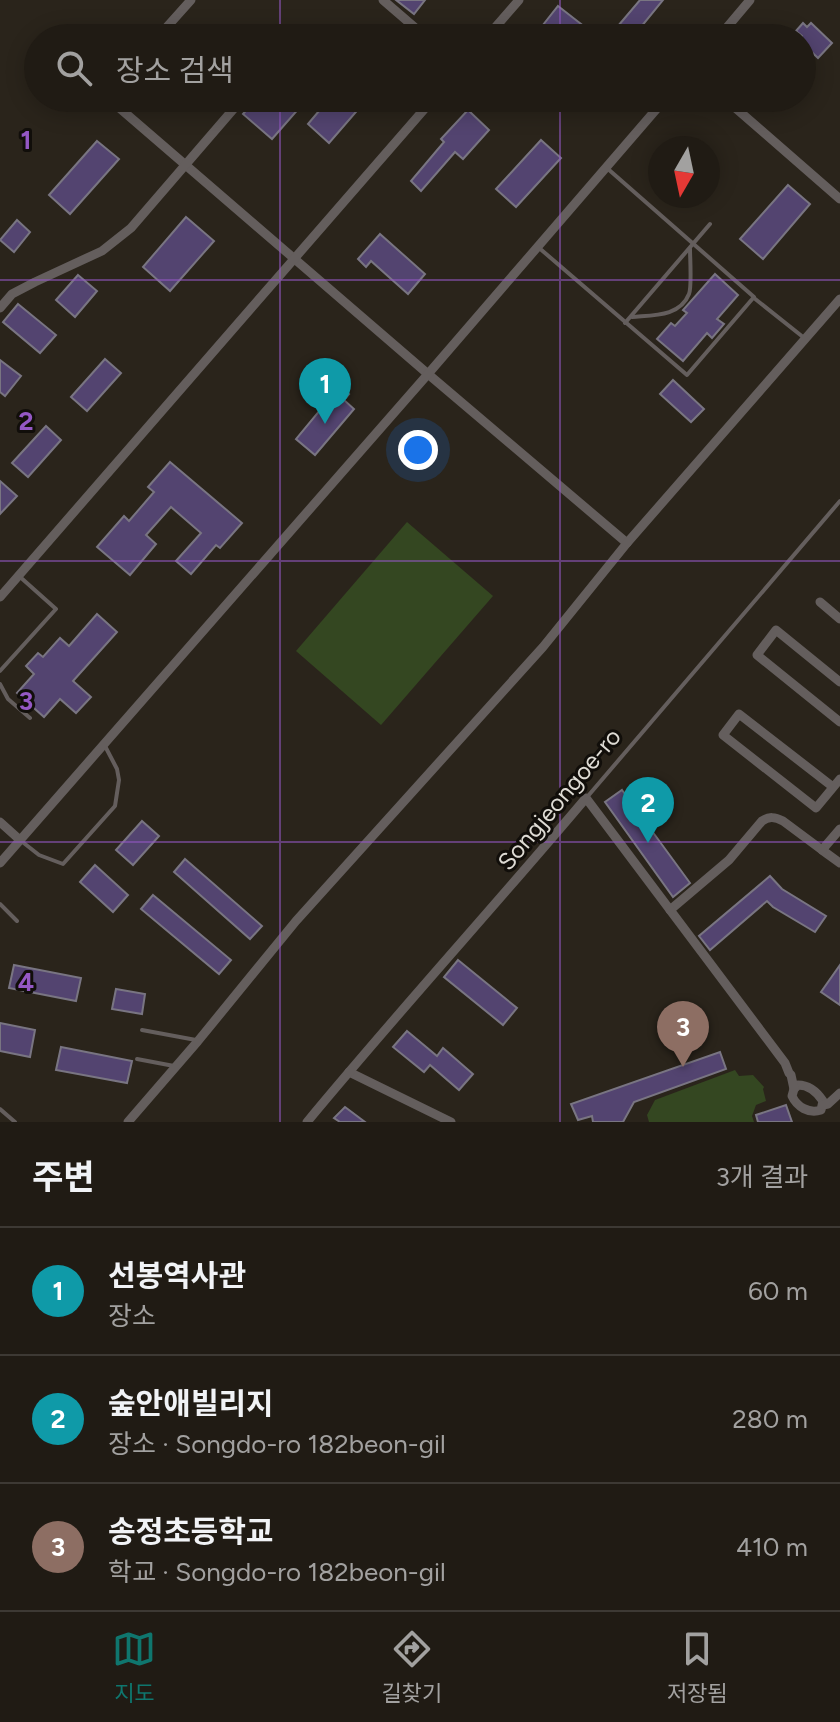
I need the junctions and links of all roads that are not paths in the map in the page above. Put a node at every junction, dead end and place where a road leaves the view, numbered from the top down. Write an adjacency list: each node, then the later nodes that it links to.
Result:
1 (191, 0): 5 (street)
2 (383, 0): 6 (street)
3 (519, 0): 7 (street)
4 (750, 0): 8 (street)
5 (170, 24)
6 (411, 24)
7 (498, 24)
8 (730, 24)
9 (124, 112): 14 (street)
10 (231, 112): 14 (street)
11 (422, 112): 20 (street)
12 (654, 112): 15 (street)
13 (740, 112): 16 (street)
14 (186, 165): 20 (street); 23 (street)
15 (606, 167): 18 (lane); 19 (street)
16 (840, 199)
17 (710, 224): 18 (lane)
18 (692, 245): 21 (lane); 24 (lane); 24 (lane)
19 (538, 247): 25 (lane); 27 (street)
20 (295, 259): 27 (street); 30 (street)
21 (754, 297): 25 (lane); 26 (lane)
22 (840, 299): 26 (street)
23 (0, 308)
24 (630, 318): 25 (lane)
25 (625, 323)
26 (805, 339): 29 (street)
27 (428, 374): 29 (street); 39 (street)
28 (840, 501): 41 (lane, Songjeongoe-ro)
29 (627, 543): 52 (street)
30 (19, 576): 31 (street); 34 (lane)
31 (0, 597)
32 (820, 602): 33 (street)
33 (840, 619)
34 (0, 671)
35 (840, 682): 38 (street)
36 (0, 684): 37 (lane)
37 (30, 718)
38 (840, 722)
39 (104, 744): 44 (street); 44 (lane)
40 (837, 783): 40 (street)
41 (586, 798): 49 (street); 55 (street, Songjeongoe-ro)
42 (0, 822): 44 (street)
43 (840, 829): 45 (street)
44 (20, 840): 46 (street)
45 (822, 850): 47 (street); 49 (street)
46 (0, 863)
47 (840, 863)
48 (0, 904): 50 (lane)
49 (670, 910): 56 (street)
50 (17, 921)
51 (142, 1030): 52 (lane)
52 (198, 1041): 54 (street)
53 (137, 1059): 54 (lane)
54 (176, 1066): 61 (street)
55 (349, 1072): 62 (street, Songjeongoe-ro); 63 (street)
56 (794, 1089): 59 (street); 59 (street)
57 (840, 1093): 59 (street)
58 (0, 1109): 60 (lane)
59 (817, 1113)
60 (15, 1122)
61 (128, 1122)
62 (307, 1122)
63 (451, 1122)

